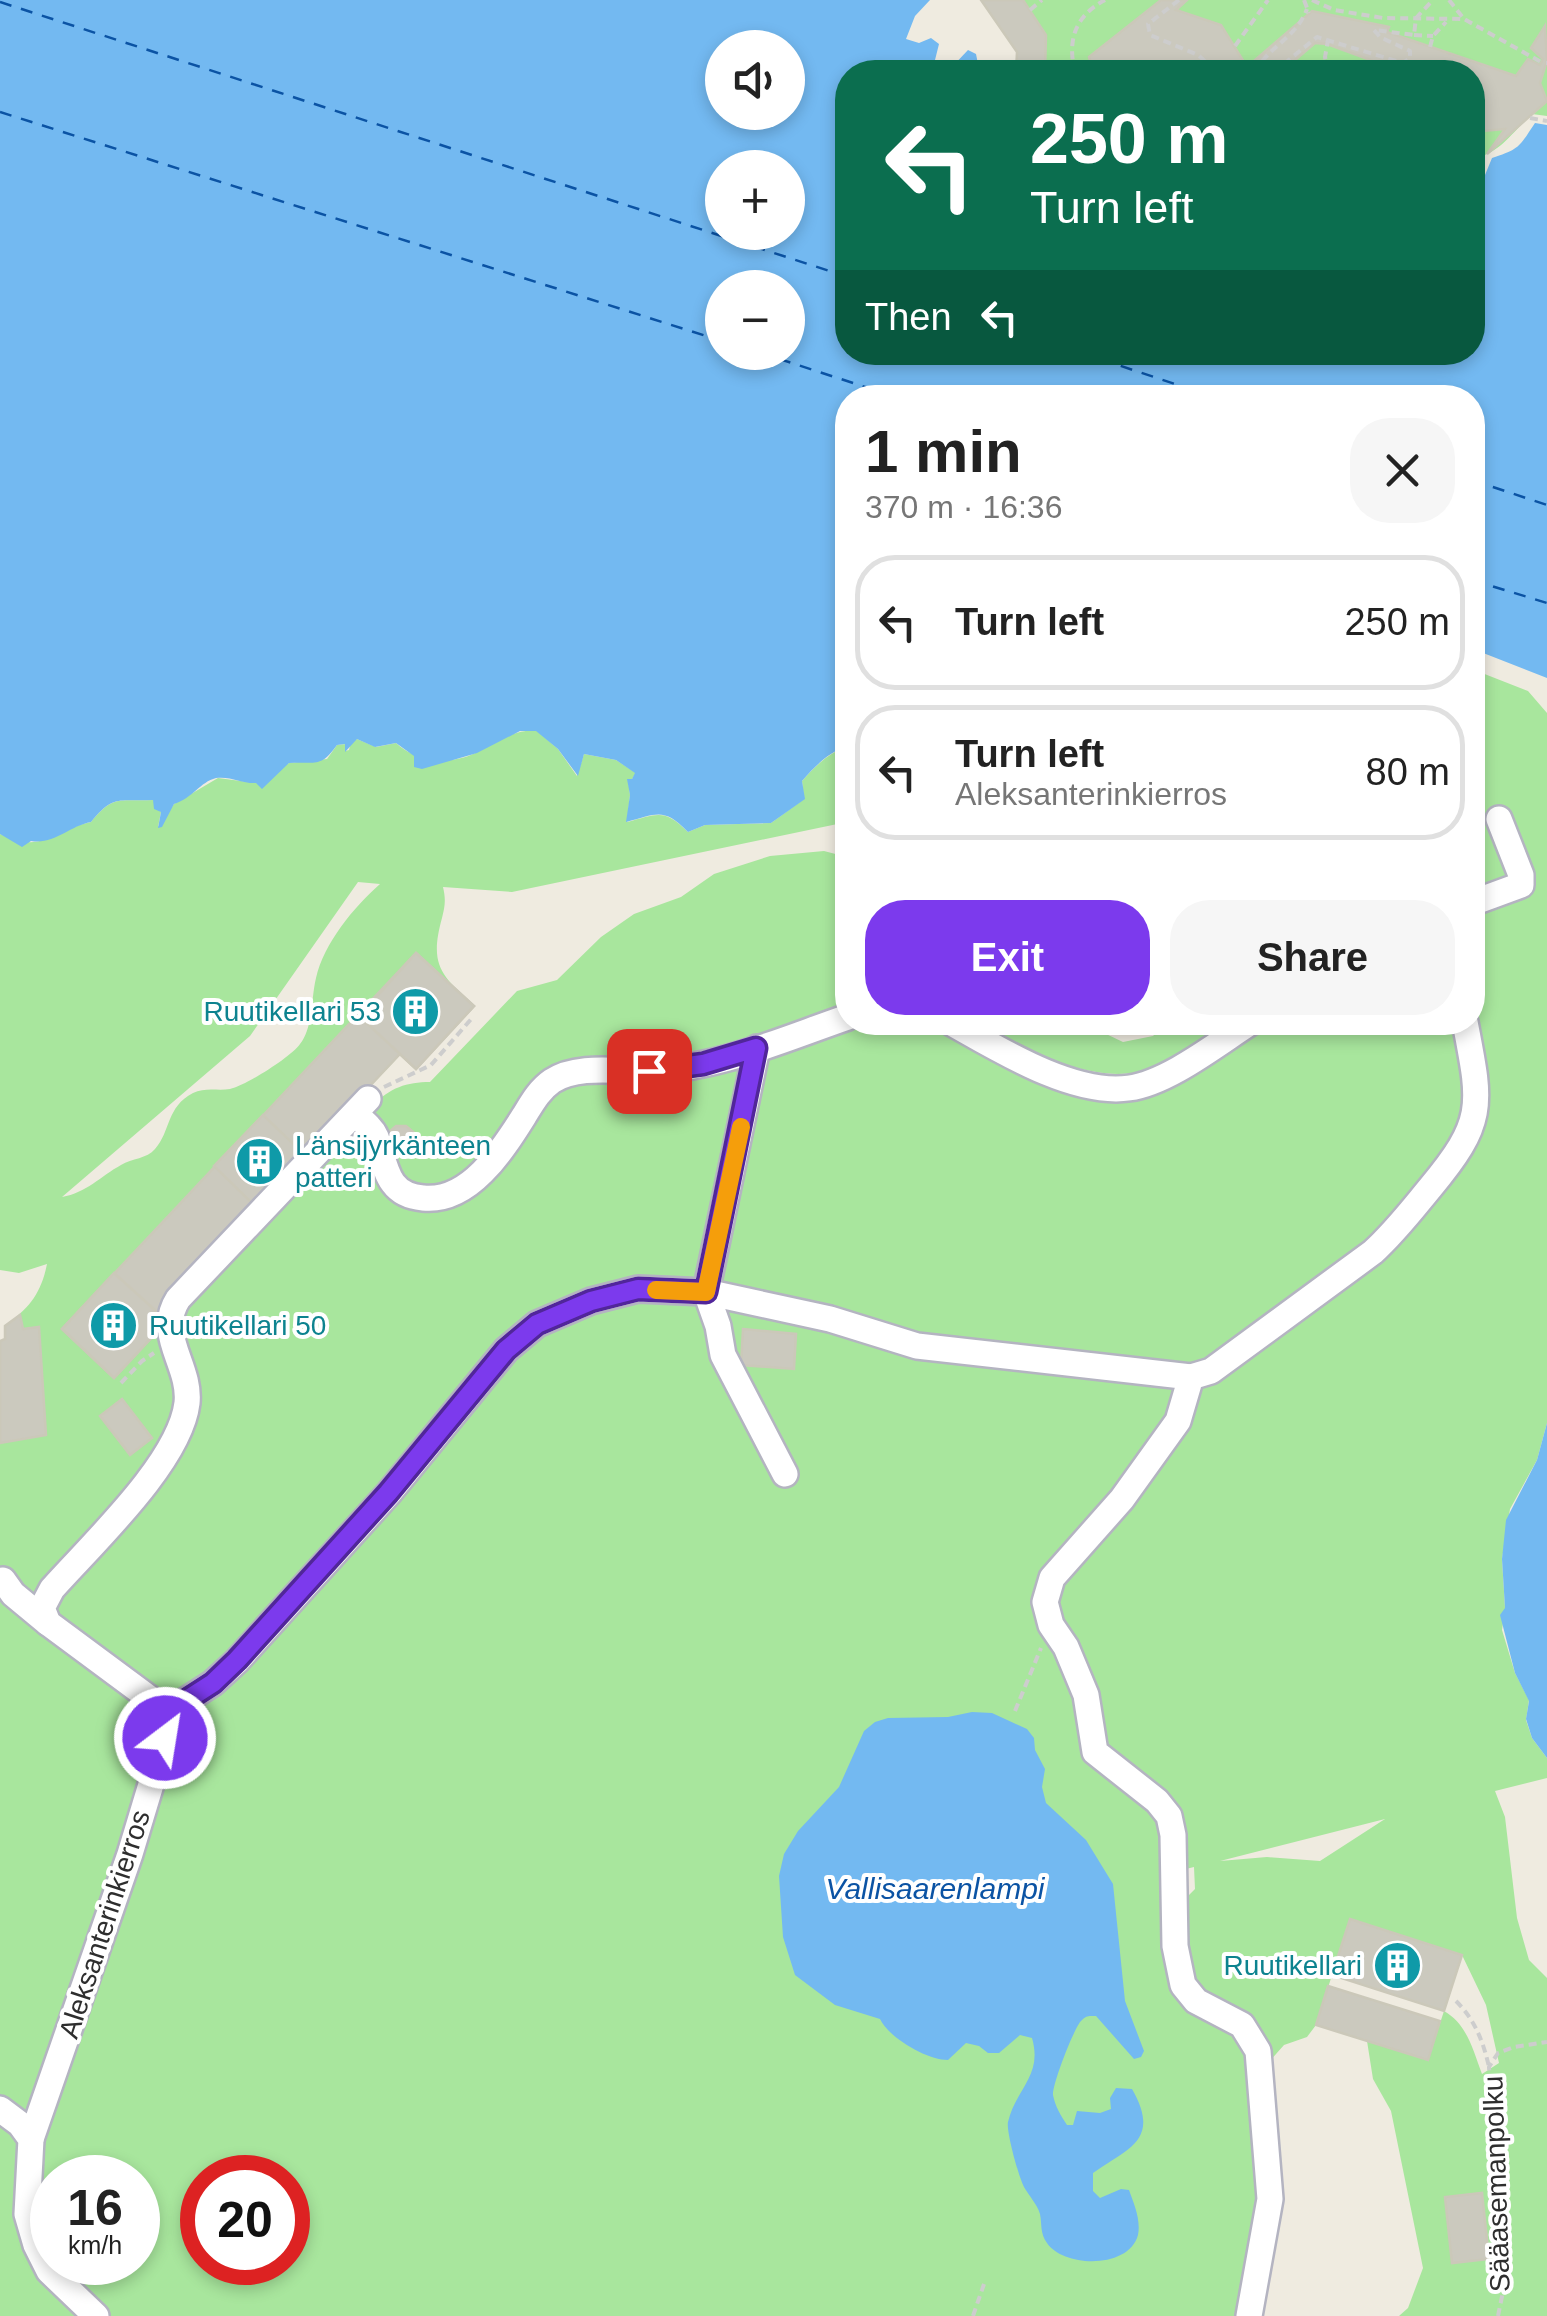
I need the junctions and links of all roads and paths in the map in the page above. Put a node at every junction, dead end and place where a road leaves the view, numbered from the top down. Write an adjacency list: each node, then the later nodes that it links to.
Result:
1 (1040, 0): 9 (path)
2 (1179, 0): 19 (path)
3 (1268, 0): 16 (path)
4 (1304, 0): 20 (path)
5 (1312, 0): 10 (path)
6 (1432, 0): 10 (path)
7 (1449, 0): 11 (path)
8 (1100, 1): 18 (path)
9 (1030, 10)
10 (1416, 18): 12 (path); 13 (path)
11 (1464, 19): 12 (path); 25 (path)
12 (1447, 20): 14 (path)
13 (1414, 34): 14 (path); 24 (path)
14 (1433, 36): 17 (path)
15 (1328, 40): 21 (path); 22 (path); 23 (path)
16 (1236, 46)
17 (1430, 47)
18 (1072, 60)
19 (1204, 60)
20 (1263, 60)
21 (1289, 60)
22 (1325, 60)
23 (1394, 60)
24 (1408, 60)
25 (1545, 63)
26 (1530, 118): 27 (path)
27 (1547, 121)
28 (1499, 819): 29 (lane)
29 (1485, 898)
30 (473, 1018): 36 (path)
31 (835, 1022): 35 (lane)
32 (971, 1035): 33 (lane)
33 (1229, 1035)
34 (1467, 1035): 39 (lane)
35 (756, 1048): 36 (lane); 37 (lane)
36 (362, 1107): 38 (lane)
37 (706, 1292): 39 (lane); 41 (lane); 46 (lane)
38 (173, 1346): 40 (path); 43 (lane)
39 (1191, 1377): 44 (lane)
40 (121, 1384)
41 (785, 1474)
42 (2, 1580): 43 (lane)
43 (48, 1623): 46 (lane)
44 (1051, 1625): 45 (path); 55 (lane)
45 (1015, 1711)
46 (168, 1712): 51 (lane, Aleksanterinkierros)
47 (1456, 2001): 49 (path)
48 (1547, 2042): 49 (path, Sääasemanpolku)
49 (1489, 2067): 56 (path, Sääasemanpolku)
50 (0, 2109): 51 (lane)
51 (31, 2139): 53 (lane, Aleksanterinkierros)
52 (984, 2284): 54 (path)
53 (96, 2316)
54 (974, 2316)
55 (1249, 2316)
56 (1498, 2316)

